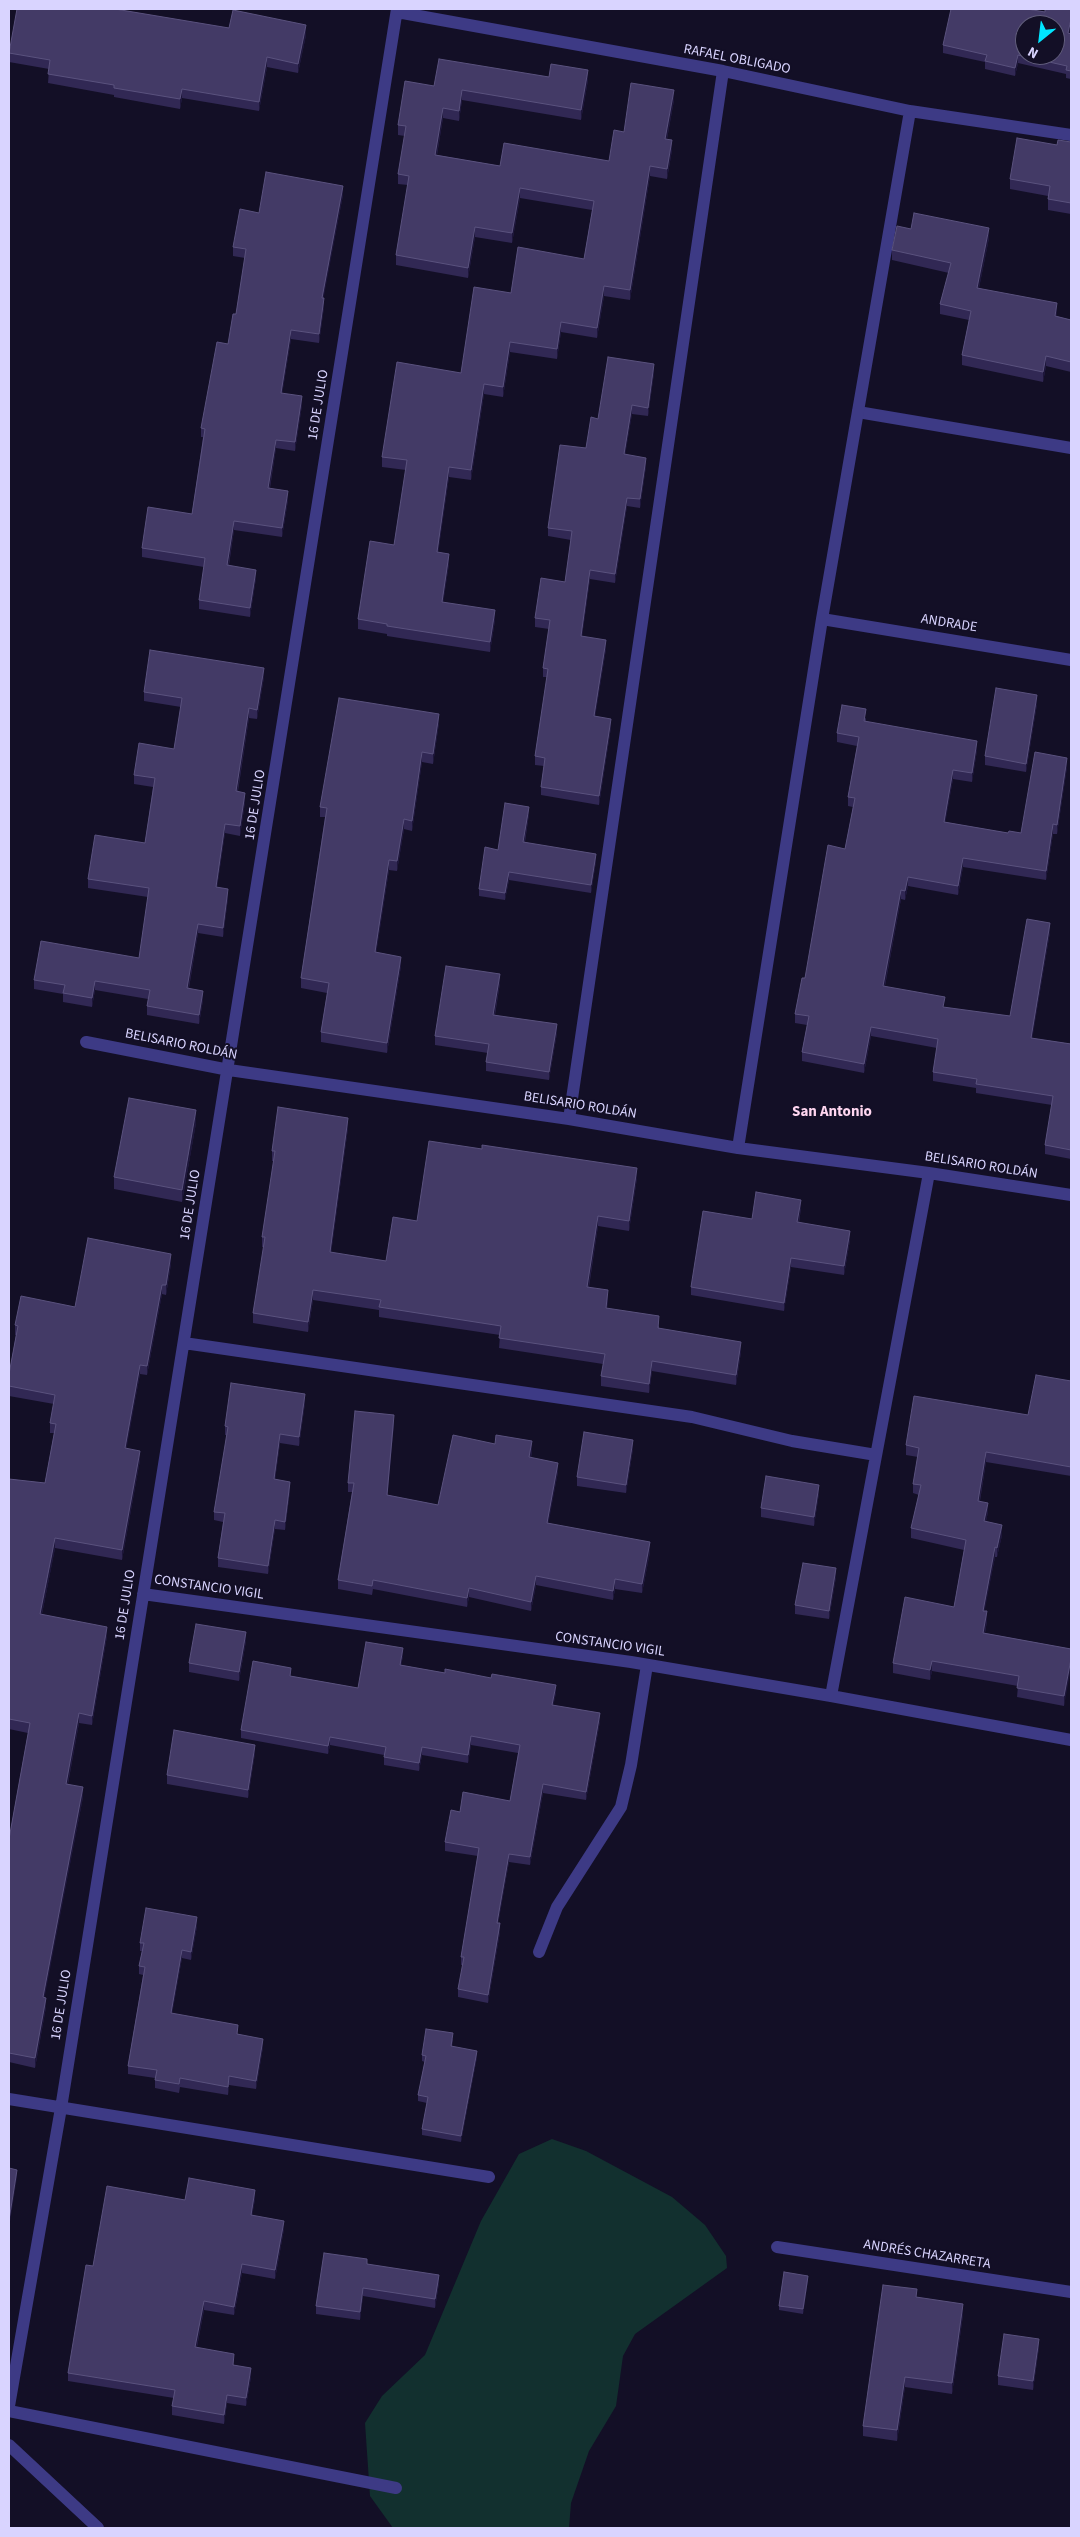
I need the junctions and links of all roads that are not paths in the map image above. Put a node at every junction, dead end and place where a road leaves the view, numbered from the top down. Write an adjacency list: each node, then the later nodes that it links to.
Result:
1 (397, 10): 2 (street, RAFAEL OBLIGADO); 10 (street, 16 DE JULIO)
2 (723, 71): 3 (street, RAFAEL OBLIGADO); 11 (street)
3 (910, 111): 4 (street, RAFAEL OBLIGADO); 5 (street)
4 (1071, 136)
5 (858, 412): 6 (street); 7 (street)
6 (1071, 448)
7 (822, 619): 8 (street, ANDRADE); 12 (street)
8 (1071, 660)
9 (86, 1042): 10 (street, BELISARIO ROLDÁN)
10 (229, 1070): 11 (street, BELISARIO ROLDÁN); 15 (street, 16 DE JULIO)
11 (569, 1119): 12 (street, BELISARIO ROLDÁN)
12 (738, 1148): 13 (street, BELISARIO ROLDÁN)
13 (929, 1173): 14 (street, BELISARIO ROLDÁN); 16 (street)
14 (1071, 1195)
15 (184, 1343): 16 (street); 17 (street, 16 DE JULIO)
16 (876, 1455): 19 (street)
17 (143, 1594): 18 (street, CONSTANCIO VIGIL); 23 (street, 16 DE JULIO)
18 (647, 1665): 19 (street, CONSTANCIO VIGIL); 21 (street)
19 (831, 1696): 20 (street, CONSTANCIO VIGIL)
20 (1071, 1740)
21 (539, 1952)
22 (9, 2099): 23 (street)
23 (61, 2108): 24 (street); 27 (street, 16 DE JULIO)
24 (489, 2176)
25 (777, 2248): 26 (street, ANDRÉS CHAZARRETA)
26 (1071, 2292)
27 (9, 2406)
28 (9, 2411): 30 (street)
29 (9, 2445): 31 (street)
30 (396, 2488)
31 (98, 2528)

